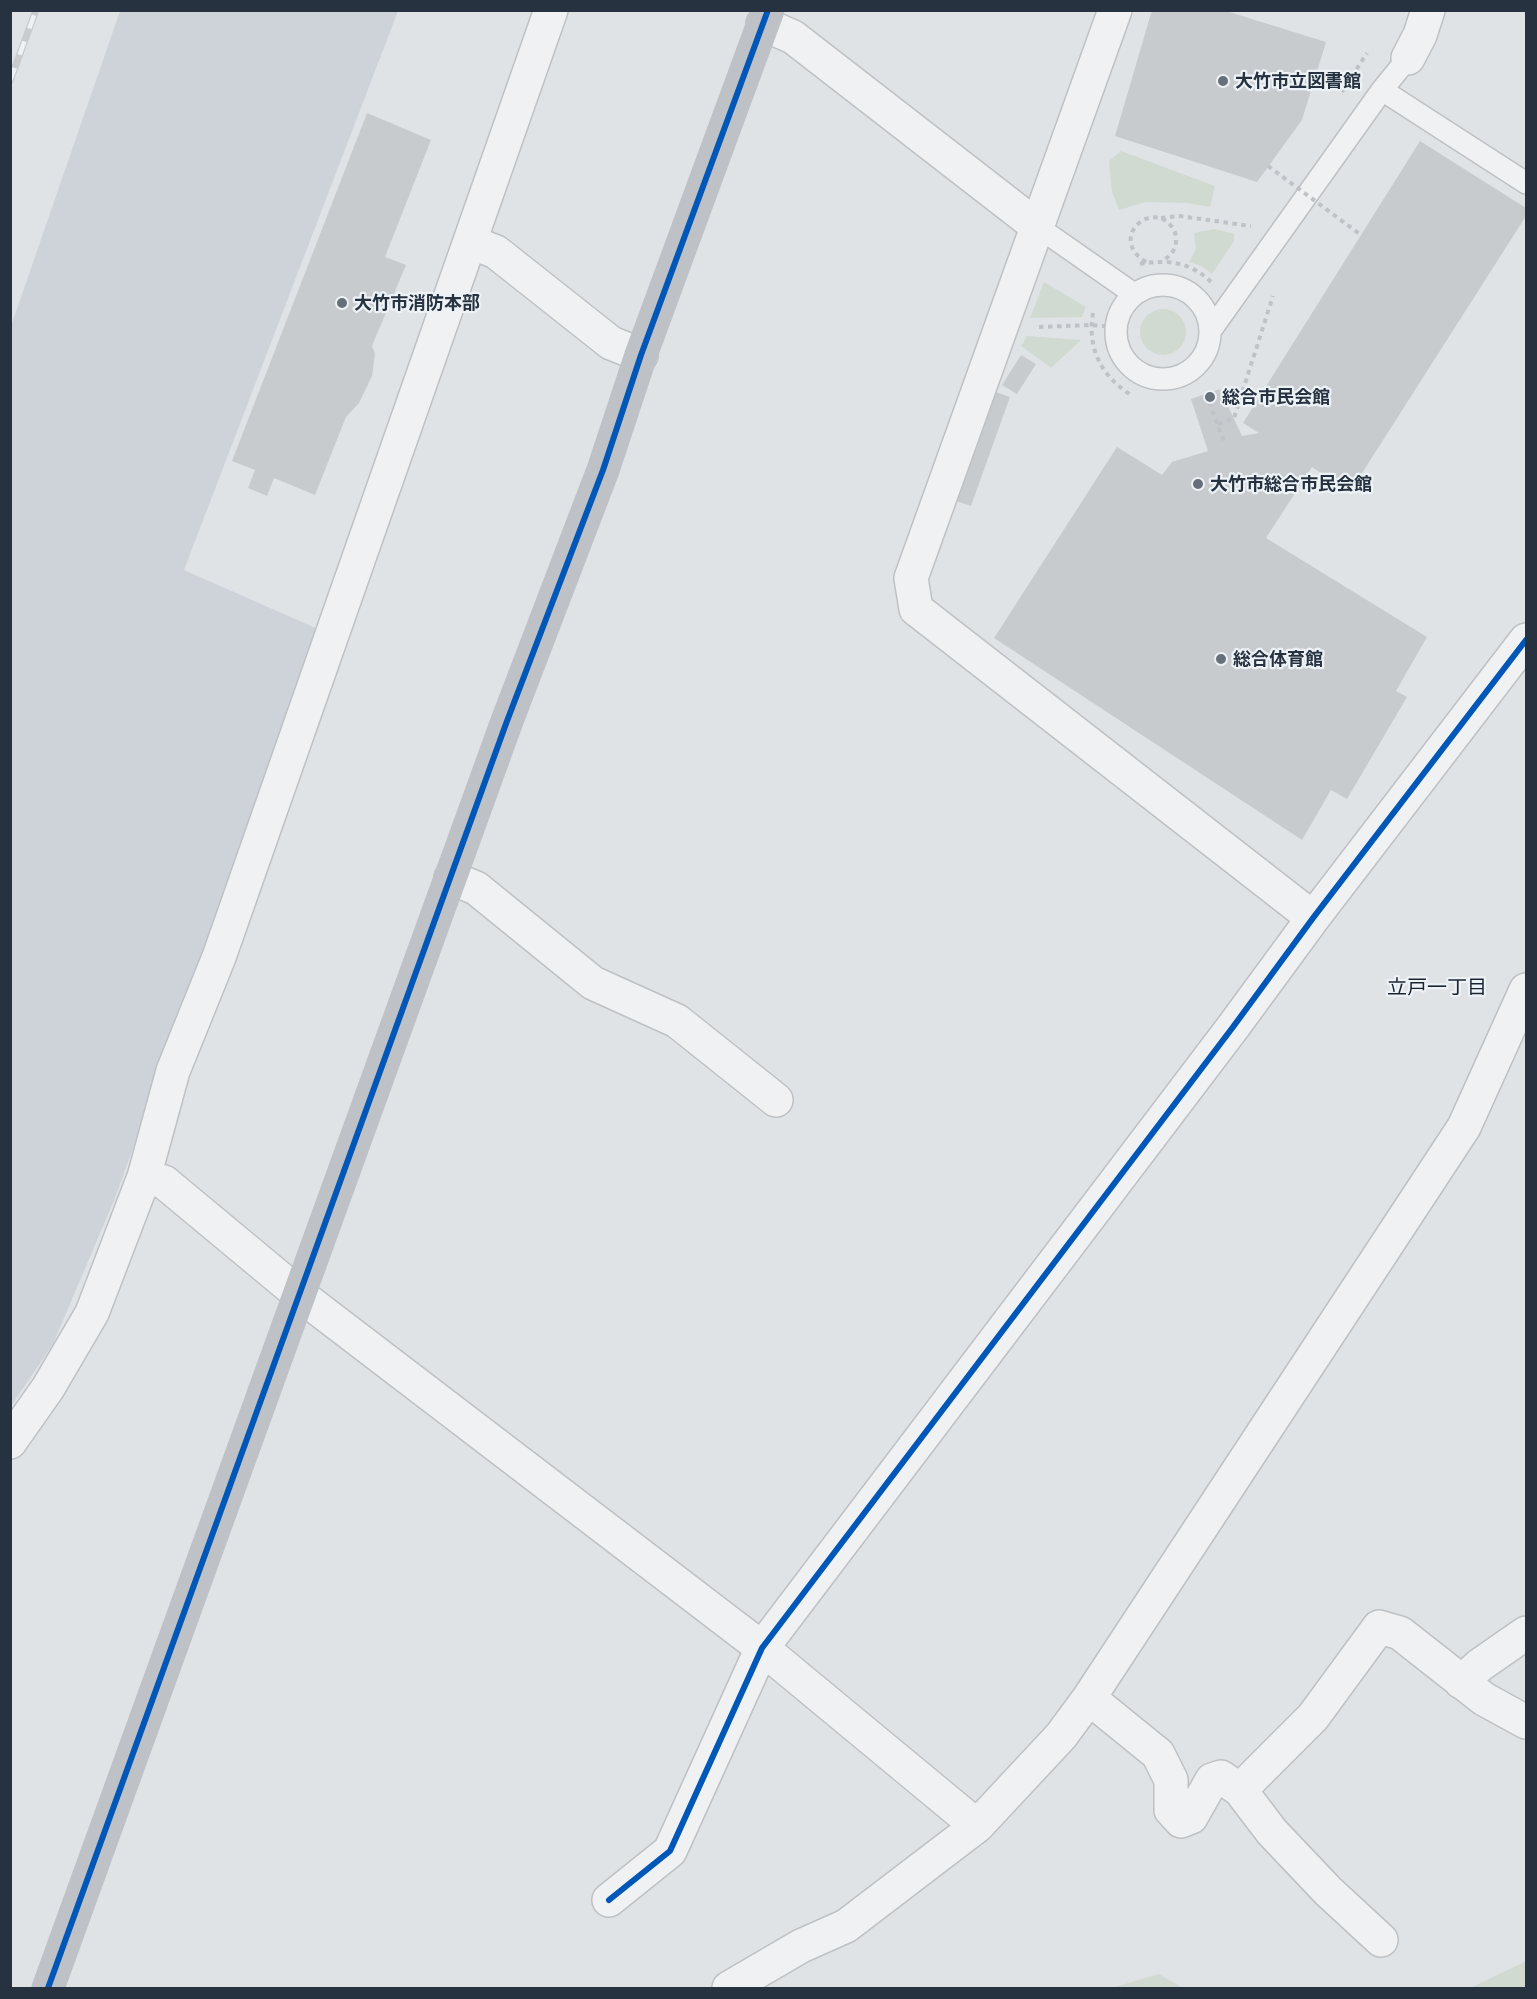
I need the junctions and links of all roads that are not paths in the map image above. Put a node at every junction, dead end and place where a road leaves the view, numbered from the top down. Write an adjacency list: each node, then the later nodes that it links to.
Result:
1 (550, 10): 9 (street)
2 (1115, 10): 8 (street)
3 (1428, 10): 5 (street)
4 (766, 17): 8 (street); 12 (street)
5 (1408, 58): 6 (lane)
6 (1382, 90): 7 (lane); 11 (lane)
7 (1527, 183)
8 (1038, 227): 10 (lane); 15 (street)
9 (471, 242): 12 (street); 18 (street)
10 (1134, 294): 11 (lane); 11 (lane)
11 (1211, 330)
12 (641, 355): 14 (street)
13 (1527, 640): 15 (street)
14 (451, 878): 17 (street); 19 (street)
15 (1313, 918): 22 (street)
16 (1527, 990): 24 (street)
17 (776, 1100)
18 (144, 1177): 19 (street); 20 (street)
19 (300, 1295): 22 (street); 30 (street)
20 (10, 1442)
21 (1527, 1633): 23 (street)
22 (762, 1648): 27 (street); 28 (street)
23 (1461, 1682): 25 (street); 26 (street)
24 (1089, 1698): 26 (street); 27 (street)
25 (1527, 1722)
26 (1240, 1790): 29 (street)
27 (976, 1826): 31 (street)
28 (609, 1900)
29 (1381, 1940)
30 (48, 1989)
31 (729, 1989)

